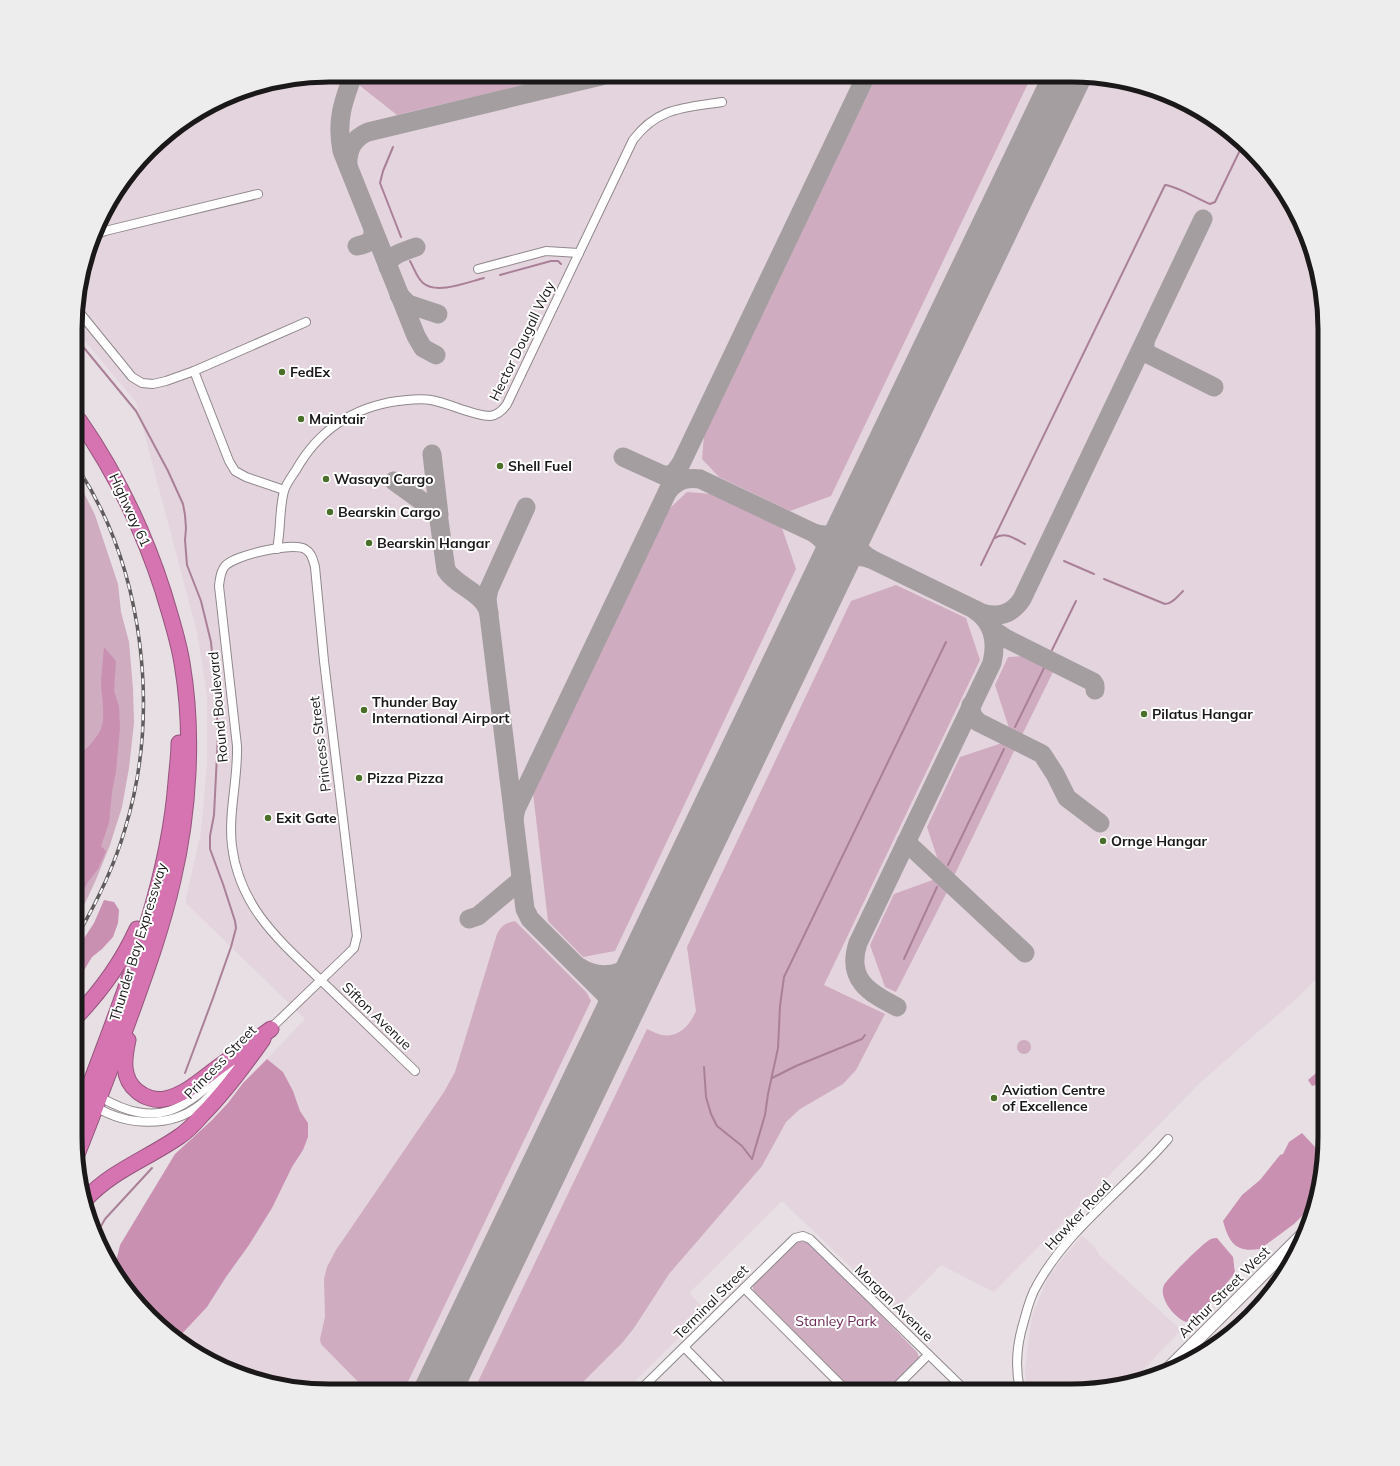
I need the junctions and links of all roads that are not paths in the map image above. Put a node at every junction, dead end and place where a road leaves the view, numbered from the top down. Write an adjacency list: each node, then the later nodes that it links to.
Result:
1 (722, 102): 4 (street, Hector Dougall Way)
2 (258, 194): 3 (street)
3 (102, 232)
4 (579, 253): 5 (street); 10 (street, Hector Dougall Way)
5 (478, 269)
6 (83, 316): 8 (street)
7 (306, 322): 8 (street)
8 (194, 371): 10 (street)
9 (82, 424): 12 (highway, Highway 61)
10 (284, 490): 11 (street)
11 (277, 549): 15 (street, Princess Street); 15 (street, Round Boulevard)
12 (167, 606): 13 (highway, Thunder Bay Expressway); 14 (highway, Thunder Bay Expressway)
13 (159, 881): 16 (highway); 20 (highway, Thunder Bay Expressway)
14 (150, 961): 17 (highway); 20 (highway, Thunder Bay Expressway)
15 (321, 980): 17 (street, Princess Street); 18 (street, Sifton Avenue)
16 (82, 1011)
17 (271, 1029): 20 (street, Princess Street); 24 (highway)
18 (415, 1071)
19 (82, 1088): 20 (main road)
20 (89, 1097): 21 (highway, Thunder Bay Expressway); 22 (highway, Thunder Bay Expressway)
21 (82, 1111)
22 (82, 1129)
23 (1168, 1139): 36 (street, Hawker Road)
24 (89, 1196)
25 (803, 1236): 27 (street, Terminal Street); 29 (street, Morgan Avenue)
26 (1294, 1243): 30 (main road, Arthur Street West)
27 (744, 1288): 28 (street, Terminal Street); 33 (street)
28 (684, 1347): 31 (street, Terminal Street); 32 (street)
29 (928, 1355): 34 (street); 35 (street, Morgan Avenue)
30 (1177, 1360)
31 (646, 1384)
32 (720, 1384)
33 (840, 1384)
34 (899, 1384)
35 (959, 1384)
36 (1019, 1384)

